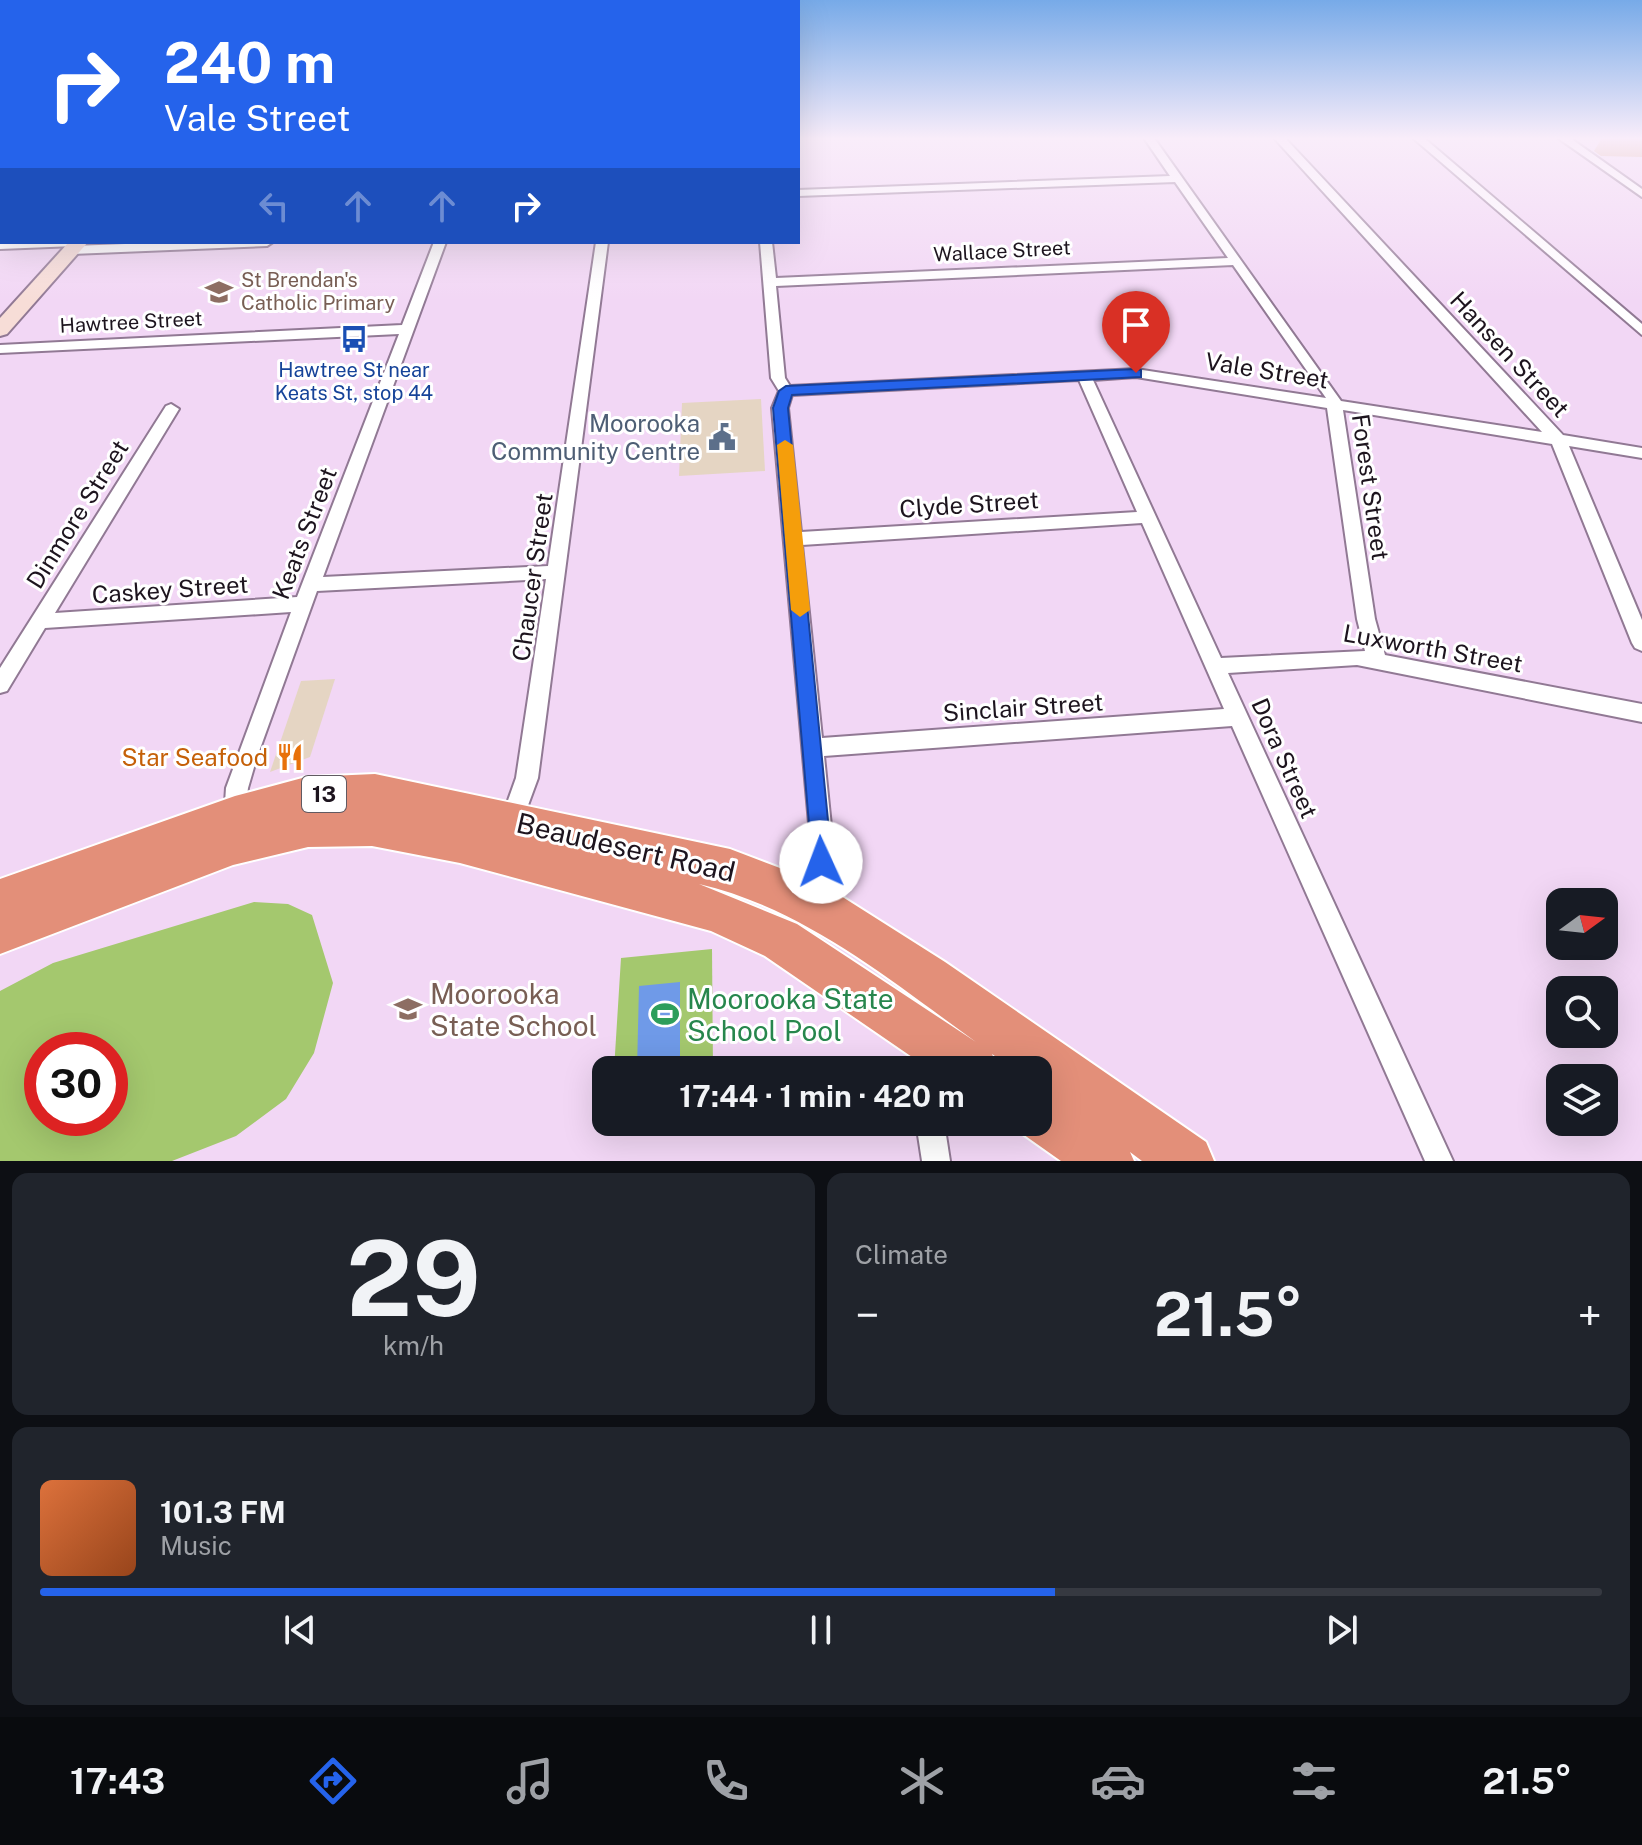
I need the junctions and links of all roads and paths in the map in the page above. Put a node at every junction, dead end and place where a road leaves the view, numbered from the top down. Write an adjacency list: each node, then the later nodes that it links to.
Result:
1 (820, 192): 5 (street)
2 (1187, 192): 12 (street, Forest Street)
3 (1329, 192): 22 (street, Hansen Street)
4 (1481, 192): 16 (street)
5 (800, 193)
6 (139, 244): 11 (street)
7 (439, 244): 14 (street, Keats Street)
8 (602, 244): 26 (street, Chaucer Street)
9 (766, 244): 13 (street)
10 (0, 245): 11 (street)
11 (75, 245): 15 (street)
12 (1237, 261): 13 (street, Wallace Street); 20 (street, Forest Street)
13 (769, 282): 19 (street)
14 (408, 329): 17 (street, Hawtree Street); 27 (street, Keats Street)
15 (0, 330)
16 (1642, 331)
17 (0, 349)
18 (1084, 376): 19 (street, Vale Street); 20 (street, Vale Street); 24 (street, Dora Street)
19 (786, 391): 25 (street)
20 (1336, 406): 22 (street, Vale Street); 31 (street, Forest Street)
21 (171, 409): 29 (street, Dinmore Street)
22 (1558, 440): 23 (street, Vale Street); 30 (street, Hansen Street)
23 (1642, 453)
24 (1147, 517): 25 (street, Clyde Street); 32 (street, Dora Street)
25 (794, 539): 36 (street)
26 (556, 572): 27 (street); 37 (street, Chaucer Street)
27 (310, 585): 28 (street, Keats Street)
28 (303, 604): 29 (street, Caskey Street); 38 (street, Keats Street)
29 (39, 621): 33 (street, Dinmore Street)
30 (1642, 643)
31 (1377, 660): 32 (street, Luxworth Street); 34 (street, Luxworth Street)
32 (1214, 666): 35 (street, Dora Street)
33 (0, 685)
34 (1642, 713)
35 (1238, 717): 36 (street, Sinclair Street); 48 (street, Dora Street)
36 (812, 748): 40 (street)
37 (512, 820): 38 (highway, Beaudesert Road / 13); 40 (highway, Beaudesert Road / 13)
38 (234, 830): 39 (highway, Beaudesert Road / 13); 40 (highway, Beaudesert Road / 13); 41 (highway, Beaudesert Road / 13)
39 (0, 901)
40 (793, 920): 42 (highway, Beaudesert Road / 13); 47 (highway, Beaudesert Road / 13)
41 (0, 931)
42 (942, 1056)
43 (1052, 1124): 46 (highway)
44 (932, 1136): 45 (street)
45 (936, 1161)
46 (1107, 1161)
47 (1187, 1161)
48 (1439, 1161)

